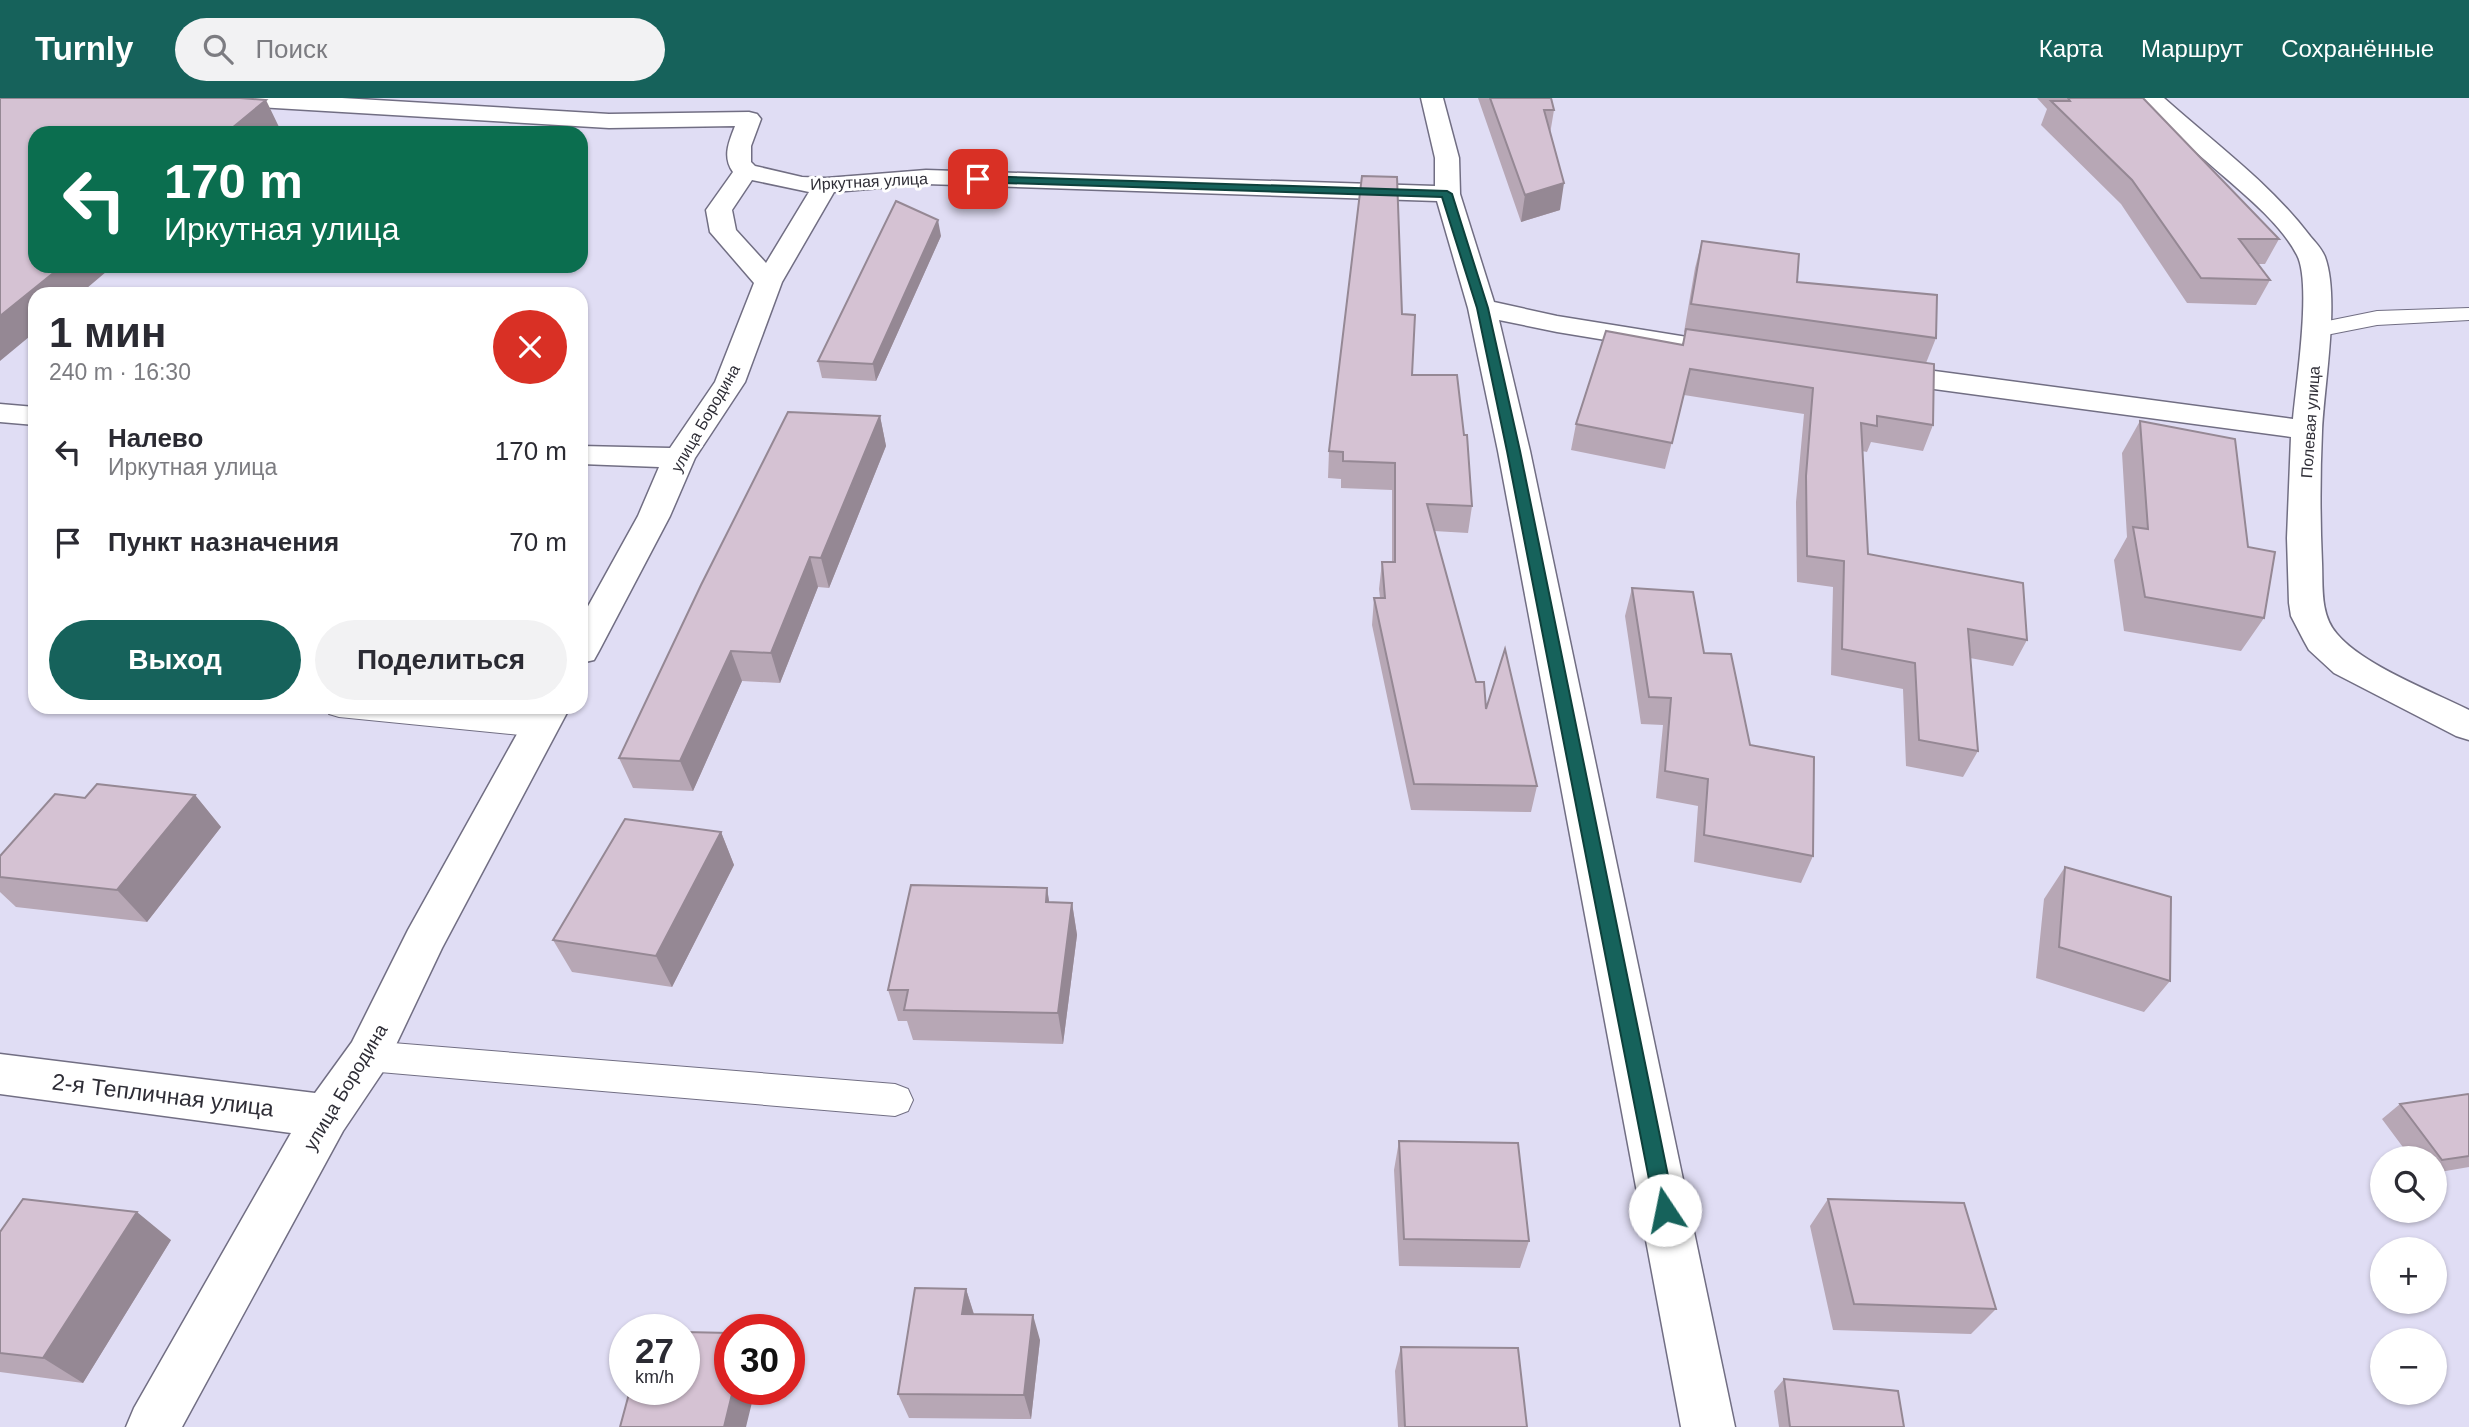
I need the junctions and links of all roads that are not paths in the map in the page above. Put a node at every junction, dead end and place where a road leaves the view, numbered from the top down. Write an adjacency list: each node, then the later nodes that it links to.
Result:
1 (227, 98): 4 (street)
2 (1432, 98): 7 (street)
3 (2150, 98): 11 (street, Полевая улица)
4 (470, 105): 5 (street)
5 (746, 172): 6 (street, Иркутная улица); 8 (street)
6 (826, 185): 7 (street, Иркутная улица); 8 (street, улица Бородина)
7 (1447, 194): 9 (street)
8 (768, 282): 18 (street, улица Бородина)
9 (1482, 308): 12 (street); 28 (street)
10 (2469, 314): 11 (lane)
11 (2316, 330): 16 (street, Полевая улица)
12 (1758, 356)
13 (1860, 370): 16 (street)
14 (0, 413): 15 (street)
15 (28, 415)
16 (2307, 430): 22 (street, Полевая улица)
17 (588, 455): 18 (street)
18 (679, 458): 19 (street, улица Бородина)
19 (588, 637)
20 (483, 714): 21 (lane)
21 (545, 717): 23 (street, улица Бородина)
22 (2469, 726)
23 (368, 1056): 25 (lane); 26 (street, улица Бородина)
24 (0, 1074): 26 (street, 2-я Тепличная улица)
25 (895, 1100)
26 (326, 1116): 27 (street, улица Бородина)
27 (153, 1427)
28 (1708, 1427)

